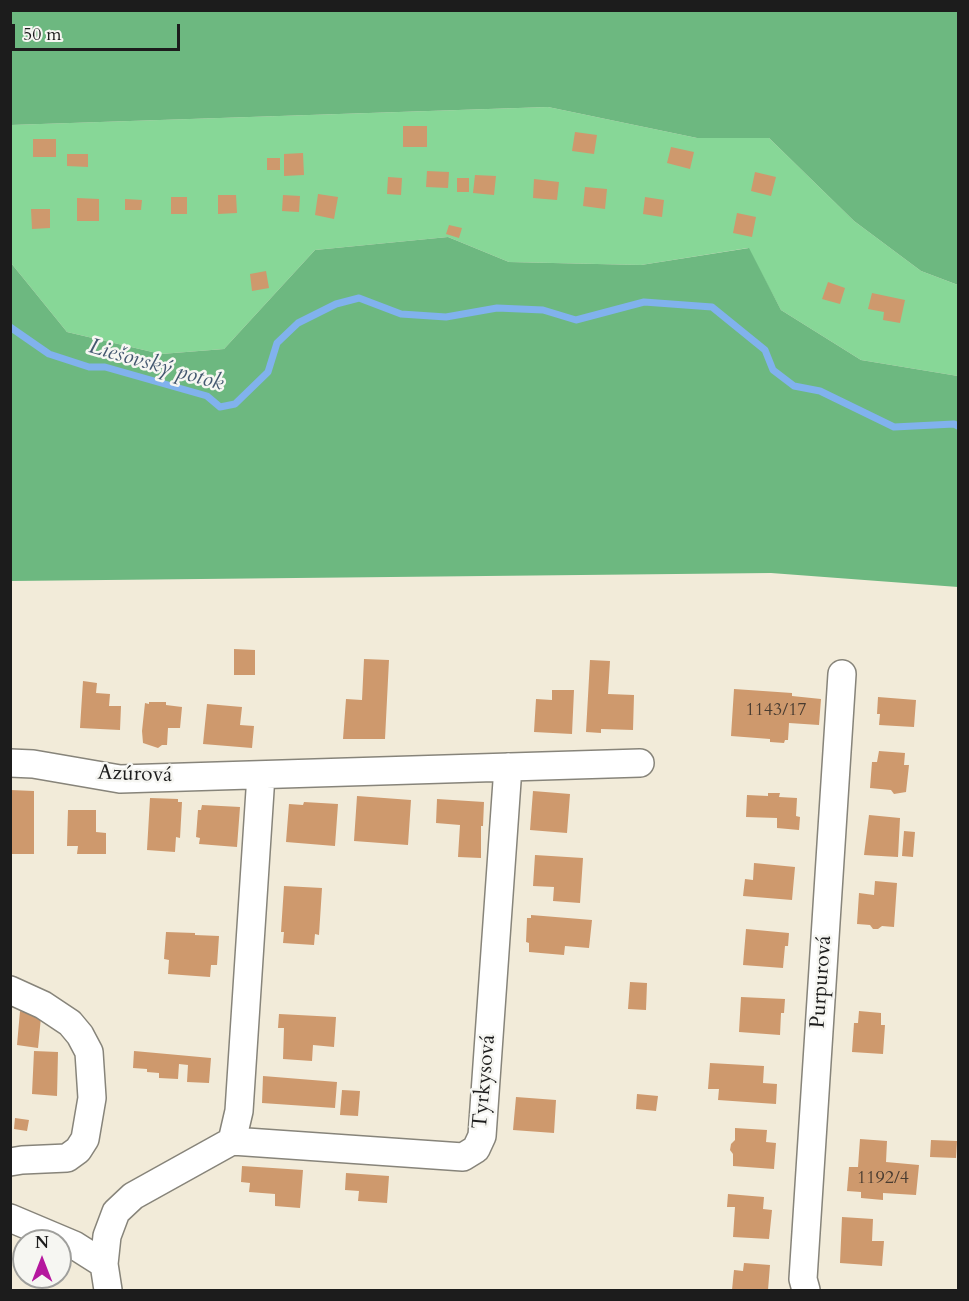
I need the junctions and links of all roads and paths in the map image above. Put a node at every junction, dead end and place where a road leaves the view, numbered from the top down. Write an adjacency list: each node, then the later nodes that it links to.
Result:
1 (842, 674): 12 (street, Purpurová)
2 (10, 763): 5 (street, Azúrová)
3 (640, 763): 4 (street)
4 (508, 767): 5 (street); 7 (street, Tyrkysová)
5 (261, 775): 7 (street)
6 (10, 990): 8 (street)
7 (232, 1141): 10 (street)
8 (10, 1162)
9 (10, 1218): 10 (street)
10 (104, 1264): 11 (street)
11 (108, 1290)
12 (806, 1290)

